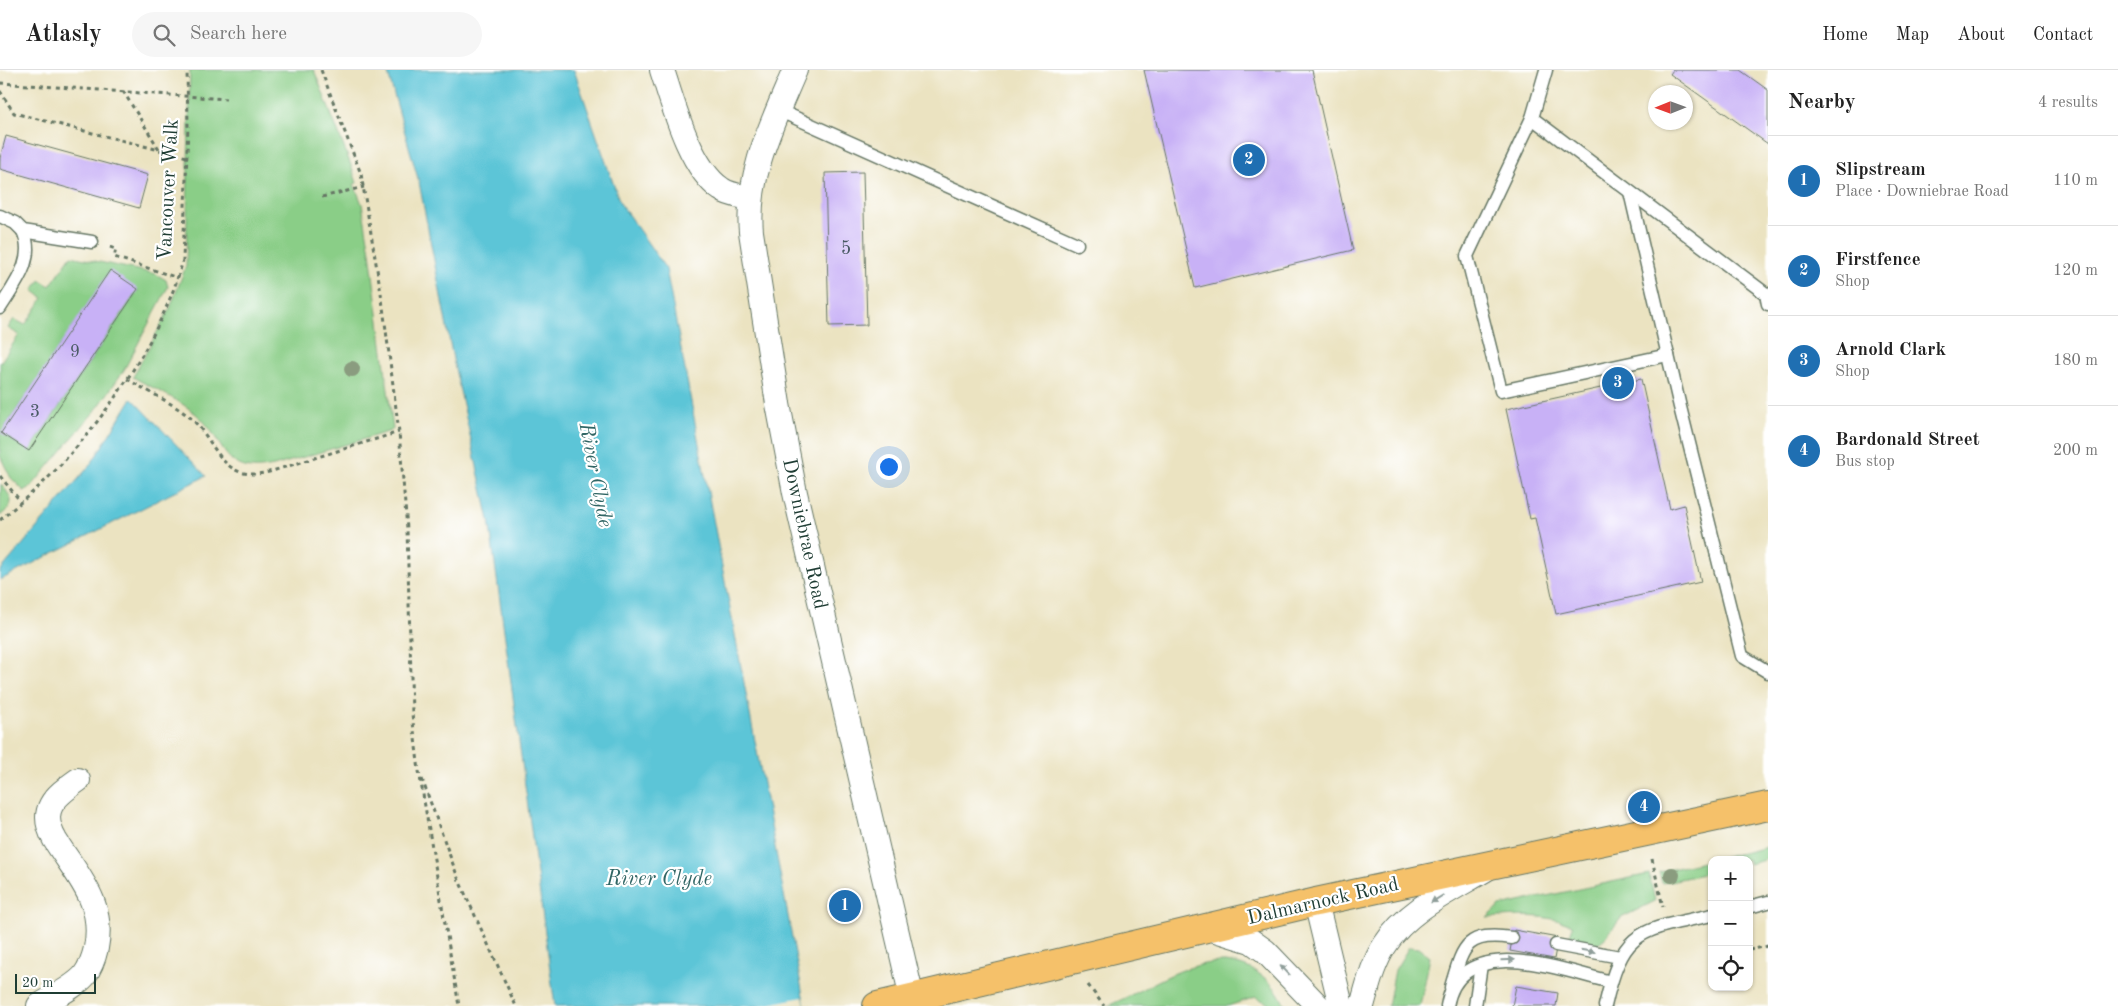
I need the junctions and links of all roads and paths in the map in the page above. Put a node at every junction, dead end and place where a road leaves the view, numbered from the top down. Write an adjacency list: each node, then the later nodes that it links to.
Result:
1 (187, 70): 9 (path, Vancouver Walk)
2 (321, 70): 15 (path)
3 (662, 70): 18 (street)
4 (795, 70): 11 (street, Downiebrae Road)
5 (1546, 70): 12 (lane)
6 (0, 83): 8 (path)
7 (0, 91): 13 (path)
8 (123, 91): 9 (path); 13 (path)
9 (188, 96): 10 (path); 14 (path, Vancouver Walk)
10 (226, 99)
11 (778, 110): 18 (street, Downiebrae Road); 22 (lane)
12 (1532, 118): 16 (lane); 26 (lane)
13 (159, 149): 14 (path)
14 (187, 157): 23 (path, Vancouver Walk)
15 (364, 187): 17 (path); 28 (path)
16 (1630, 192): 24 (lane); 26 (lane)
17 (322, 197)
18 (750, 198): 51 (street, Downiebrae Road)
19 (0, 216): 20 (lane)
20 (22, 231): 21 (lane); 25 (lane)
21 (92, 242): 23 (path)
22 (1077, 244)
23 (178, 278): 27 (path, Vancouver Walk)
24 (1768, 304)
25 (0, 308)
26 (1668, 355): 32 (lane)
27 (127, 379): 28 (path); 30 (path, Vancouver Walk)
28 (399, 432): 33 (path)
29 (0, 476): 30 (path)
30 (21, 502): 31 (path, Vancouver Walk)
31 (0, 520)
32 (1768, 672)
33 (419, 771): 54 (path); 55 (path)
34 (78, 780): 53 (street)
35 (1768, 806): 36 (main road, Dalmarnock Road)
36 (1646, 832): 37 (main road, Dalmarnock Road); 42 (path)
37 (1493, 864): 38 (main road, Dalmarnock Road); 59 (street, one-way to 59)
38 (1316, 902): 43 (main road, Dalmarnock Road); 58 (street)
39 (1768, 902): 40 (lane)
40 (1753, 905)
41 (1708, 916): 42 (lane)
42 (1667, 924): 48 (lane)
43 (1210, 928): 51 (main road, Dalmarnock Road); 57 (street, one-way to 43)
44 (1512, 938): 52 (lane)
45 (1556, 946): 48 (lane, one-way to 48)
46 (1768, 946): 47 (path)
47 (1753, 949)
48 (1620, 957): 50 (lane)
49 (1481, 965): 50 (lane, one-way to 50); 52 (lane); 60 (lane)
50 (1611, 982): 61 (lane)
51 (912, 998): 56 (main road, Dalmarnock Road)
52 (1448, 1000)
53 (39, 1006)
54 (460, 1006)
55 (516, 1006)
56 (878, 1006)
57 (1318, 1006)
58 (1341, 1006)
59 (1362, 1006)
60 (1474, 1006)
61 (1605, 1006)

